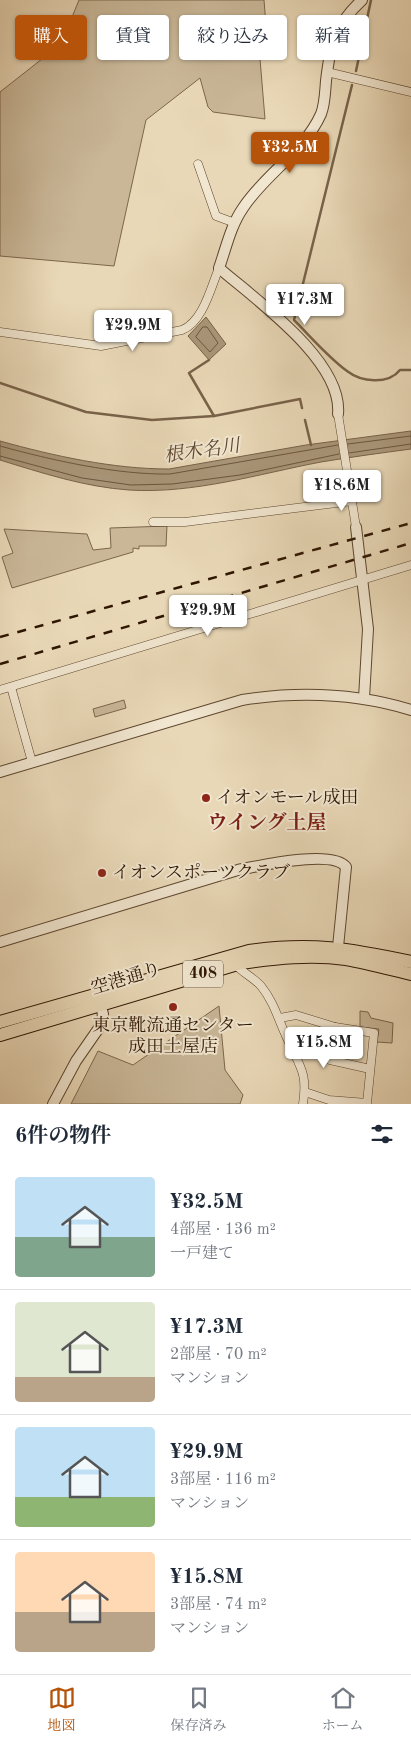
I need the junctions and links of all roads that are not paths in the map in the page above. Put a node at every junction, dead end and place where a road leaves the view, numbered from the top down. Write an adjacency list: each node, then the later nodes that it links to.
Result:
1 (362, 0): 2 (street)
2 (327, 72): 3 (street); 5 (street)
3 (411, 92)
4 (198, 164): 5 (street)
5 (235, 224): 6 (street)
6 (219, 268): 7 (street); 8 (street)
7 (0, 332)
8 (338, 414): 9 (street)
9 (352, 501): 10 (street); 11 (street)
10 (153, 522)
11 (356, 527): 13 (street)
12 (411, 565): 13 (street)
13 (364, 578): 14 (street); 16 (street)
14 (10, 687): 15 (street); 18 (street)
15 (0, 690)
16 (364, 698): 17 (street); 18 (street)
17 (411, 710)
18 (32, 762): 19 (street)
19 (0, 772)
20 (0, 942): 21 (street)
21 (338, 948): 22 (highway, 空港通り / 408); 23 (highway, 空港通り / 408)
22 (233, 960): 24 (highway, 空港通り / 408); 25 (highway, 空港通り / 408); 26 (highway, 空港通り / 408); 27 (street)
23 (411, 962)
24 (411, 974)
25 (97, 992): 26 (street); 28 (highway, 空港通り / 408)
26 (100, 1006): 30 (highway, 空港通り / 408); 33 (street)
27 (280, 1018): 29 (street); 32 (street)
28 (0, 1022)
29 (335, 1027): 31 (street); 31 (street)
30 (0, 1035)
31 (370, 1069): 32 (street)
32 (305, 1092): 34 (street)
33 (53, 1104)
34 (303, 1104)

